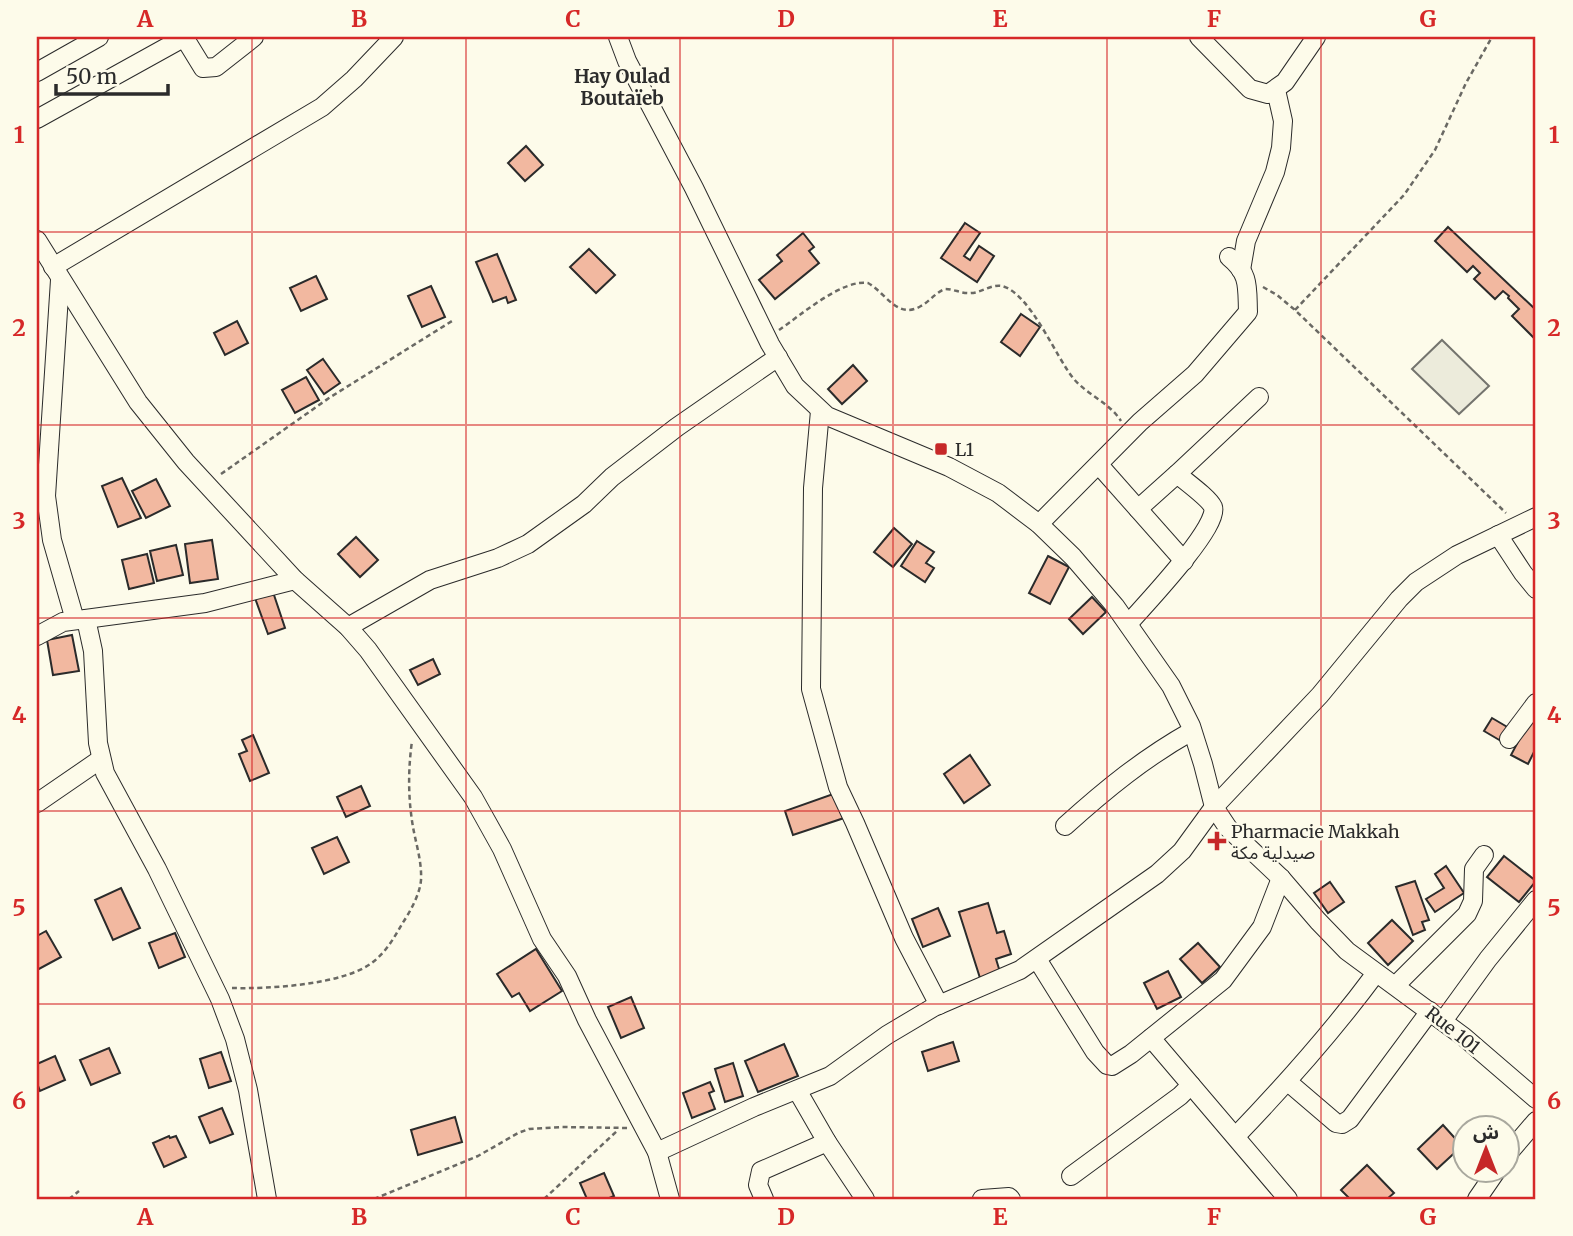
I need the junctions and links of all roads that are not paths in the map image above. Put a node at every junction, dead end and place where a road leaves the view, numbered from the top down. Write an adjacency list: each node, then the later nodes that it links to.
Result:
1 (99, 37): 8 (street)
2 (184, 37): 3 (street); 10 (street)
3 (254, 37)
4 (394, 37): 12 (street)
5 (618, 37): 13 (street)
6 (1199, 37): 9 (street)
7 (1316, 37): 9 (street)
8 (37, 72)
9 (1276, 90): 16 (street)
10 (37, 119)
11 (37, 240): 12 (street)
12 (57, 274): 23 (street); 25 (street)
13 (778, 357): 15 (street); 27 (street)
14 (1259, 397): 17 (street)
15 (820, 411): 20 (street); 42 (street)
16 (1099, 465): 18 (street); 20 (street)
17 (1177, 474): 18 (street); 22 (street)
18 (1138, 509): 22 (street)
19 (1536, 517): 21 (street)
20 (1039, 524): 26 (street)
21 (1498, 535): 24 (street); 34 (street)
22 (1184, 561): 26 (street)
23 (295, 580): 25 (street); 27 (street)
24 (1536, 589)
25 (81, 619): 28 (street); 32 (street)
26 (1128, 624): 30 (street)
27 (348, 627): 53 (street)
28 (37, 636)
29 (1536, 703): 31 (street)
30 (1192, 731): 34 (street); 35 (street)
31 (1509, 739)
32 (101, 759): 33 (street); 57 (street)
33 (37, 803)
34 (1214, 807): 37 (street, Rue 101); 39 (street)
35 (1065, 826)
36 (1484, 856): 41 (street)
37 (1281, 878): 40 (street, Rue 101); 44 (street)
38 (1536, 900): 43 (street)
39 (1037, 958): 42 (street); 44 (street)
40 (1371, 969): 41 (street, Rue 101); 45 (street)
41 (1396, 985): 43 (street, Rue 101)
42 (939, 1004): 47 (street)
43 (1437, 1016): 45 (street); 48 (street, Rue 101)
44 (1151, 1038): 46 (street)
45 (1288, 1083): 50 (street)
46 (1191, 1085): 50 (street); 54 (street)
47 (797, 1090): 52 (street); 53 (street)
48 (1536, 1098)
49 (1536, 1121): 51 (street)
50 (1236, 1136): 62 (street)
51 (1520, 1140)
52 (827, 1142): 56 (street); 59 (street)
53 (657, 1152): 58 (street)
54 (1071, 1176)
55 (1487, 1184): 63 (street)
56 (862, 1198)
57 (267, 1199)
58 (670, 1199)
59 (764, 1199)
60 (982, 1199): 61 (street)
61 (1011, 1199)
62 (1288, 1199)
63 (1477, 1199)

